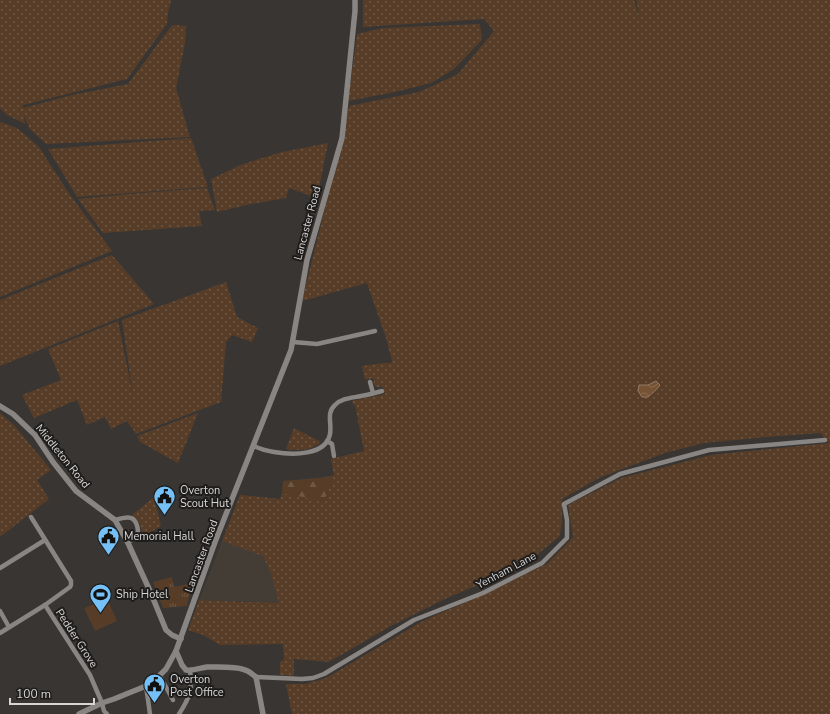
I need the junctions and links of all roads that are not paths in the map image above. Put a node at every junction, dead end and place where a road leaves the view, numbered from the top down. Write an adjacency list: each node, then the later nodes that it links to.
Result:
1 (355, 0): 3 (street, Lancaster Road)
2 (375, 331): 3 (street)
3 (293, 342): 10 (street, Lancaster Road)
4 (370, 382): 6 (street)
5 (382, 391): 6 (street)
6 (373, 393): 9 (street)
7 (0, 406): 13 (street, Middleton Road)
8 (824, 440): 25 (street, Yenham Lane)
9 (327, 441): 10 (street); 11 (street)
10 (254, 446): 21 (street, Lancaster Road)
11 (334, 456)
12 (31, 517): 14 (street)
13 (115, 520): 15 (street, Middleton Road); 15 (street)
14 (45, 540): 16 (street); 17 (street)
15 (128, 543): 21 (street, Middleton Road)
16 (0, 568)
17 (44, 604): 19 (street); 28 (street, Pedder Grove)
18 (0, 611): 19 (street)
19 (9, 626): 20 (street)
20 (0, 633)
21 (180, 639): 22 (street, Lancaster Road)
22 (176, 651): 23 (street); 24 (street, Lancaster Road)
23 (190, 671): 25 (street); 32 (street)
24 (160, 676): 26 (street); 27 (street)
25 (256, 677): 33 (street)
26 (146, 686): 28 (street); 31 (street)
27 (172, 700)
28 (102, 703): 29 (street); 30 (street, Pedder Grove)
29 (79, 714)
30 (107, 714)
31 (150, 714)
32 (179, 714)
33 (263, 714)

